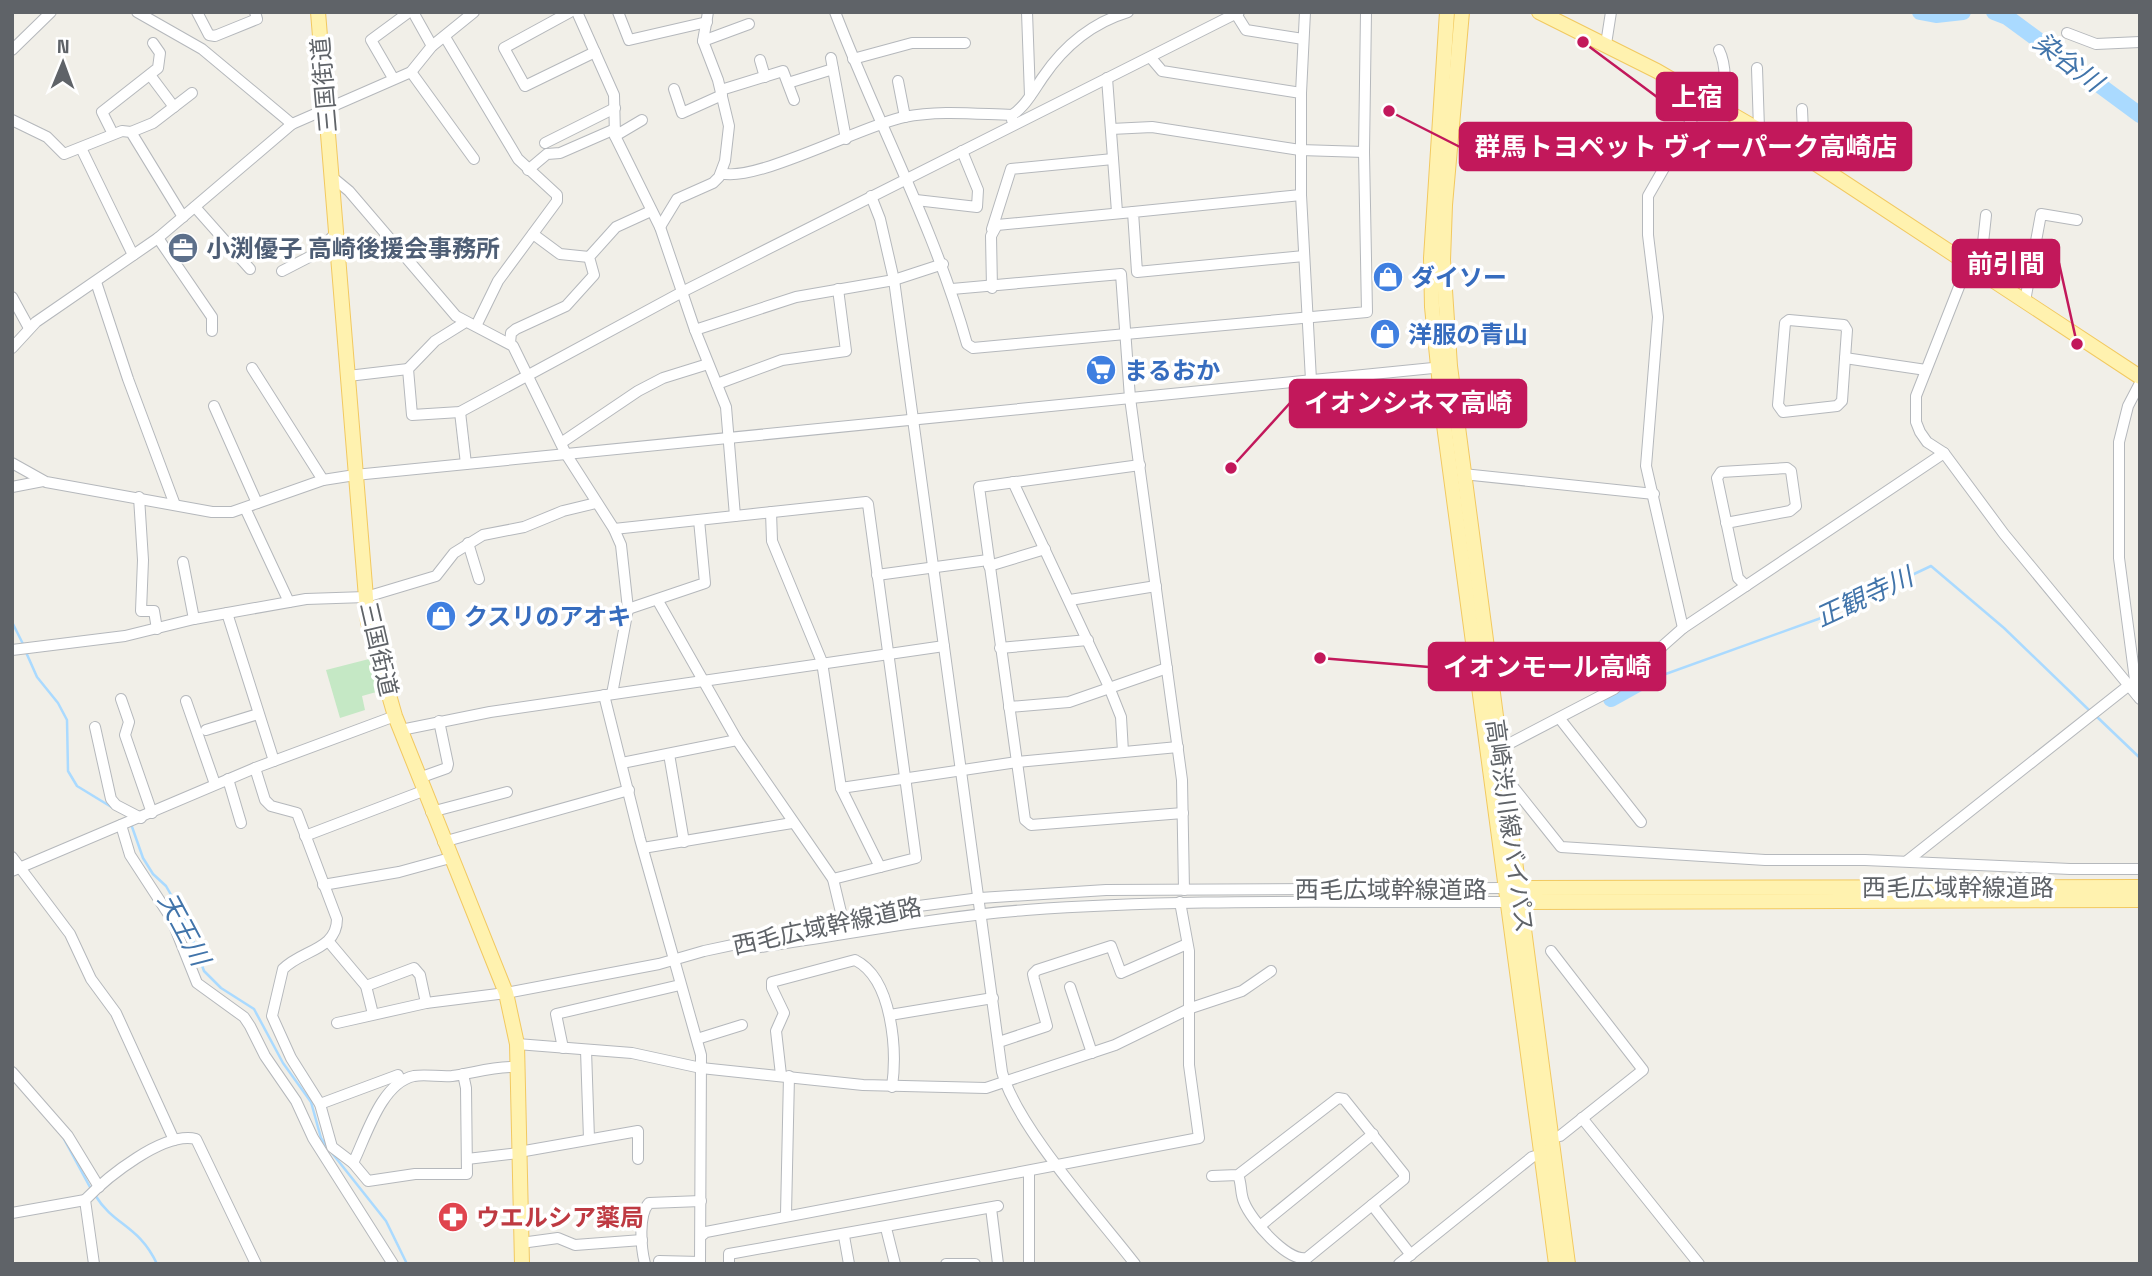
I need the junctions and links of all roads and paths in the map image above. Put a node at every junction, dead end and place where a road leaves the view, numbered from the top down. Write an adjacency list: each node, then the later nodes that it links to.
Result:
1 (51, 12): 31 (street)
2 (137, 12): 61 (street)
3 (197, 12): 4 (street)
4 (255, 12)
5 (318, 12): 56 (main road, 三国街道)
6 (411, 12): 30 (street); 41 (street)
7 (474, 12): 23 (street)
8 (618, 12): 20 (street)
9 (835, 12): 35 (street)
10 (1027, 12): 49 (street)
11 (1128, 12): 49 (street)
12 (1305, 12): 24 (street)
13 (1366, 12): 73 (street)
14 (1447, 12): 122 (main road, 高崎渋川線バイパス)
15 (1462, 12): 122 (main road, 高崎渋川線バイパス)
16 (1539, 12): 29 (main road)
17 (1611, 12): 29 (street)
18 (578, 13): 33 (street); 33 (street)
19 (1238, 13): 24 (street); 34 (street)
20 (707, 17): 25 (street)
21 (749, 24): 25 (street)
22 (2067, 33): 26 (street)
23 (445, 37): 30 (street); 77 (street)
24 (1303, 39): 48 (street)
25 (703, 41): 47 (street)
26 (2140, 42)
27 (153, 43): 39 (street)
28 (965, 43): 35 (street)
29 (1606, 44): 50 (main road)
30 (432, 46): 38 (street)
31 (12, 50)
32 (1719, 50): 53 (street)
33 (595, 51): 54 (street)
34 (1151, 58): 42 (street); 48 (street)
35 (853, 59): 62 (street)
36 (760, 60): 40 (street)
37 (1757, 68): 64 (street)
38 (411, 72): 41 (street); 75 (street)
39 (150, 75): 52 (street); 67 (street)
40 (765, 77): 44 (street); 47 (street)
41 (393, 78): 56 (street)
42 (1107, 78): 60 (street); 63 (street)
43 (898, 80): 57 (street)
44 (788, 83): 51 (street); 68 (street)
45 (674, 89): 47 (street)
46 (192, 93): 52 (street)
47 (721, 93): 78 (street)
48 (1301, 93): 71 (street)
49 (1030, 96): 60 (street)
50 (1704, 98): 53 (main road); 147 (street)
51 (794, 100)
52 (174, 107): 65 (street)
53 (1721, 107): 64 (main road)
54 (615, 108): 66 (street); 69 (street)
55 (1802, 109): 74 (street)
56 (326, 110): 61 (street); 79 (main road, 三国街道)
57 (905, 117): 60 (street); 62 (street)
58 (12, 120): 70 (street)
59 (642, 120): 66 (street)
60 (1012, 120): 72 (street)
61 (292, 124): 84 (street)
62 (880, 124): 68 (street); 80 (street)
63 (1111, 129): 71 (street); 76 (street)
64 (1759, 129): 74 (main road)
65 (131, 132): 67 (street); 89 (street)
66 (615, 133): 77 (street); 85 (street)
67 (113, 134): 70 (street)
68 (846, 139): 78 (street)
69 (545, 144)
70 (81, 148): 96 (street)
71 (1300, 150): 73 (street); 81 (street)
72 (962, 151): 80 (street); 83 (street)
73 (1364, 152): 111 (street)
74 (1804, 156): 100 (main road)
75 (474, 159)
76 (1113, 159): 86 (street); 92 (street)
77 (528, 170): 94 (street)
78 (721, 173): 91 (street)
79 (332, 177): 93 (main road, 三国街道); 112 (street)
80 (906, 179): 82 (street); 83 (street)
81 (1301, 195): 87 (street); 98 (street)
82 (870, 196): 103 (street); 108 (street)
83 (916, 200): 99 (street)
84 (195, 207): 89 (street); 101 (street)
85 (651, 211): 91 (street); 97 (street)
86 (1117, 212): 87 (street); 92 (street)
87 (1133, 212): 98 (street)
88 (1986, 215): 100 (street)
89 (183, 217): 95 (street)
90 (2077, 220): 110 (street)
91 (660, 227): 108 (street)
92 (992, 229): 105 (street)
93 (336, 233): 102 (street); 126 (main road, 三国街道)
94 (533, 234): 97 (street); 113 (street)
95 (158, 238): 96 (street); 116 (street)
96 (133, 255): 104 (street)
97 (589, 257): 118 (street)
98 (1304, 257): 111 (street)
99 (943, 264): 103 (street); 107 (street)
100 (1974, 267): 110 (main road); 125 (street)
101 (250, 269)
102 (282, 271)
103 (894, 280): 106 (street); 134 (street)
104 (96, 282): 114 (street); 151 (street)
105 (992, 288): 107 (street); 117 (street)
106 (838, 289): 115 (street); 130 (street)
107 (951, 289): 117 (street)
108 (684, 291): 115 (street); 127 (street)
109 (12, 297): 114 (street)
110 (2025, 302): 129 (main road)
111 (1307, 316): 117 (street); 128 (street)
112 (464, 323): 113 (street); 124 (street)
113 (476, 326): 118 (street)
114 (29, 328): 119 (street)
115 (695, 330): 121 (street)
116 (212, 331)
117 (1125, 334): 131 (street)
118 (510, 343): 127 (street)
119 (12, 348)
120 (1845, 358): 120 (street); 125 (street)
121 (708, 364): 130 (street); 136 (street)
122 (1443, 367): 128 (street); 141 (main road, 高崎渋川線バイパス); 236 (main road, 高崎渋川線バイパス)
123 (252, 368): 143 (street)
124 (408, 369): 126 (street); 133 (street)
125 (1926, 370): 137 (street)
126 (348, 376): 142 (main road, 三国街道)
127 (527, 376): 133 (street); 136 (street)
128 (1311, 380): 131 (street)
129 (2140, 380): 187 (street)
130 (717, 384): 135 (street)
131 (1130, 398): 134 (street); 140 (street)
132 (214, 406): 149 (street)
133 (460, 412): 139 (street)
134 (912, 419): 135 (street); 162 (street)
135 (728, 439): 136 (street); 154 (street)
136 (564, 449): 139 (street); 150 (street)
137 (1944, 453): 166 (street); 184 (street)
138 (12, 463): 144 (street)
139 (466, 464): 142 (street)
140 (1140, 465): 145 (street); 165 (street)
141 (1463, 474): 147 (street); 199 (main road, 高崎渋川線バイパス)
142 (355, 475): 143 (street); 167 (main road, 三国街道)
143 (323, 480): 149 (street)
144 (43, 481): 146 (street); 148 (street)
145 (1013, 482): 159 (street); 161 (street)
146 (12, 487)
147 (1654, 494): 174 (street)
148 (139, 498): 151 (street); 175 (street)
149 (257, 503): 152 (street)
150 (596, 503): 157 (street); 158 (street)
151 (175, 505): 152 (street)
152 (245, 508): 170 (street)
153 (771, 512): 154 (street); 163 (street); 181 (street)
154 (735, 516): 155 (street)
155 (699, 520): 157 (street); 169 (street)
156 (1726, 523): 156 (street); 166 (street)
157 (614, 529): 171 (street)
158 (467, 543): 164 (street); 167 (street)
159 (1045, 549): 161 (street); 168 (street)
160 (183, 562): 173 (street)
161 (989, 563): 162 (street); 178 (street)
162 (933, 567): 163 (street); 177 (street)
163 (877, 575): 180 (street)
164 (479, 579)
165 (1156, 586): 168 (street); 182 (street)
166 (1746, 586): 174 (street)
167 (366, 597): 170 (street); 194 (main road, 三国街道)
168 (1070, 600): 176 (street)
169 (658, 601): 171 (street); 183 (street)
170 (289, 602): 172 (street)
171 (628, 610): 186 (street)
172 (227, 613): 173 (street); 191 (street)
173 (194, 619): 175 (street)
174 (1683, 628): 192 (street)
175 (157, 629): 179 (street)
176 (1088, 640): 178 (street); 185 (street)
177 (944, 646): 180 (street); 206 (street)
178 (1000, 648): 190 (street)
179 (12, 650)
180 (888, 653): 181 (street); 208 (street)
181 (822, 663): 183 (street); 212 (street)
182 (1167, 668): 185 (street); 198 (street)
183 (703, 682): 186 (street); 197 (street)
184 (2128, 686): 187 (street); 228 (street)
185 (1109, 687): 190 (street); 200 (street)
186 (608, 695): 193 (street); 204 (street)
187 (2138, 697)
188 (121, 699): 217 (street)
189 (186, 701): 210 (street)
190 (1009, 707): 203 (street)
191 (258, 714): 196 (street); 202 (street)
192 (1560, 719): 199 (street); 218 (street)
193 (439, 721): 194 (street); 211 (street)
194 (398, 723): 202 (street); 211 (main road, 三国街道)
195 (95, 727): 217 (street)
196 (206, 730)
197 (737, 740): 201 (street); 220 (street)
198 (1178, 747): 200 (street); 216 (street)
199 (1499, 749): 209 (main road, 高崎渋川線バイパス)
200 (1123, 752): 203 (street)
201 (669, 754): 204 (street); 224 (street)
202 (274, 761): 205 (street)
203 (1017, 762): 206 (street); 216 (street)
204 (622, 763): 213 (street)
205 (255, 768): 207 (street); 222 (street)
206 (961, 771): 208 (street); 237 (street)
207 (228, 779): 210 (street); 219 (street)
208 (903, 779): 212 (street); 229 (street)
209 (1503, 783): 228 (street); 236 (main road, 高崎渋川線バイパス)
210 (215, 784): 217 (street)
211 (421, 785): 215 (main road, 三国街道); 222 (street)
212 (841, 788): 229 (street)
213 (629, 790): 223 (street); 225 (street)
214 (507, 792): 215 (street)
215 (431, 812): 223 (main road, 三国街道)
216 (1183, 813): 235 (street)
217 (146, 815): 221 (street)
218 (1641, 822)
219 (241, 823)
220 (792, 823): 224 (street); 232 (street)
221 (121, 825): 230 (street); 306 (street)
222 (305, 836): 233 (street)
223 (443, 842): 227 (main road, 三国街道)
224 (684, 842): 225 (street)
225 (643, 848): 247 (street)
226 (12, 857): 230 (street)
227 (450, 858): 233 (street); 252 (main road, 三国街道)
228 (1908, 861): 231 (street)
229 (880, 867): 232 (street)
230 (16, 869): 279 (street)
231 (2140, 869)
232 (833, 879): 241 (street)
233 (323, 885): 243 (street)
234 (2140, 887): 236 (main road, 西毛広域幹線道路)
235 (1184, 890): 236 (street, 西毛広域幹線道路); 237 (street, 西毛広域幹線道路)
236 (1513, 895): 238 (main road, 西毛広域幹線道路); 239 (street, 西毛広域幹線道路); 277 (main road, 高崎渋川線バイパス); 281 (main road, 高崎渋川線バイパス)
237 (980, 898): 240 (street); 241 (street, 西毛広域幹線道路)
238 (2140, 900)
239 (1180, 902): 240 (street, 西毛広域幹線道路); 244 (street)
240 (981, 914): 242 (street, 西毛広域幹線道路); 253 (street)
241 (843, 923): 242 (street); 246 (street, 西毛広域幹線道路)
242 (847, 935): 246 (street, 西毛広域幹線道路)
243 (330, 942): 250 (street); 274 (street)
244 (1187, 944): 255 (street); 261 (street)
245 (1551, 951): 275 (street)
246 (690, 956): 247 (street, 西毛広域幹線道路)
247 (673, 961): 249 (street); 252 (street, 西毛広域幹線道路)
248 (1271, 971): 255 (street)
249 (680, 985): 260 (street); 263 (street)
250 (366, 986): 254 (street); 256 (street)
251 (1069, 987): 265 (street)
252 (506, 993): 254 (street, 西毛広域幹線道路); 262 (main road, 三国街道)
253 (993, 998): 257 (street); 261 (street)
254 (426, 1003): 256 (street, 西毛広域幹線道路)
255 (1191, 1008): 265 (street); 285 (street)
256 (373, 1014): 258 (street, 西毛広域幹線道路)
257 (890, 1015): 270 (street); 273 (street)
258 (338, 1023)
259 (742, 1025): 260 (street)
260 (696, 1039): 267 (street)
261 (999, 1042): 271 (street)
262 (517, 1044): 263 (street); 266 (main road, 三国街道)
263 (563, 1048): 264 (street)
264 (586, 1050): 267 (street); 278 (street)
265 (1092, 1053): 271 (street)
266 (517, 1067): 269 (street); 280 (main road, 三国街道)
267 (701, 1068): 270 (street); 291 (street)
268 (12, 1072): 289 (street)
269 (463, 1074): 272 (street); 283 (street)
270 (785, 1075): 273 (street); 294 (street)
271 (1004, 1080): 273 (street); 285 (street)
272 (400, 1081): 274 (street); 284 (street)
273 (892, 1087)
274 (320, 1104): 284 (street)
275 (1583, 1118): 277 (street); 320 (street)
276 (1373, 1135): 287 (street); 292 (street); 295 (street)
277 (1552, 1138): 319 (main road, 高崎渋川線バイパス)
278 (589, 1139): 280 (street); 282 (street)
279 (174, 1140): 289 (street); 305 (street)
280 (519, 1152): 283 (street); 300 (main road, 三国街道)
281 (1542, 1154): 301 (street); 318 (main road, 高崎渋川線バイパス)
282 (638, 1158)
283 (467, 1159): 284 (street)
284 (353, 1163)
285 (1059, 1165): 286 (street); 316 (street)
286 (1029, 1172): 294 (street); 315 (street)
287 (1238, 1175): 288 (street); 295 (street)
288 (1212, 1177)
289 (99, 1186): 290 (street)
290 (85, 1200): 293 (street); 304 (street)
291 (701, 1201): 297 (street); 299 (street)
292 (1372, 1205): 295 (street); 301 (street)
293 (12, 1213)
294 (786, 1214): 297 (street)
295 (1260, 1226)
296 (886, 1228): 298 (street); 311 (street); 314 (street)
297 (701, 1236): 303 (street)
298 (844, 1236): 309 (street); 310 (street)
299 (642, 1240): 300 (street); 308 (street)
300 (521, 1243): 307 (main road, 三国街道)
301 (1410, 1255): 317 (street)
302 (659, 1261): 303 (street)
303 (700, 1263)
304 (94, 1264)
305 (256, 1264)
306 (393, 1264)
307 (522, 1264)
308 (645, 1264)
309 (729, 1264)
310 (849, 1264)
311 (895, 1264)
312 (946, 1264): 313 (street)
313 (975, 1264)
314 (998, 1264)
315 (1029, 1264)
316 (1135, 1264)
317 (1399, 1264)
318 (1556, 1264)
319 (1568, 1264)
320 (1699, 1264)

